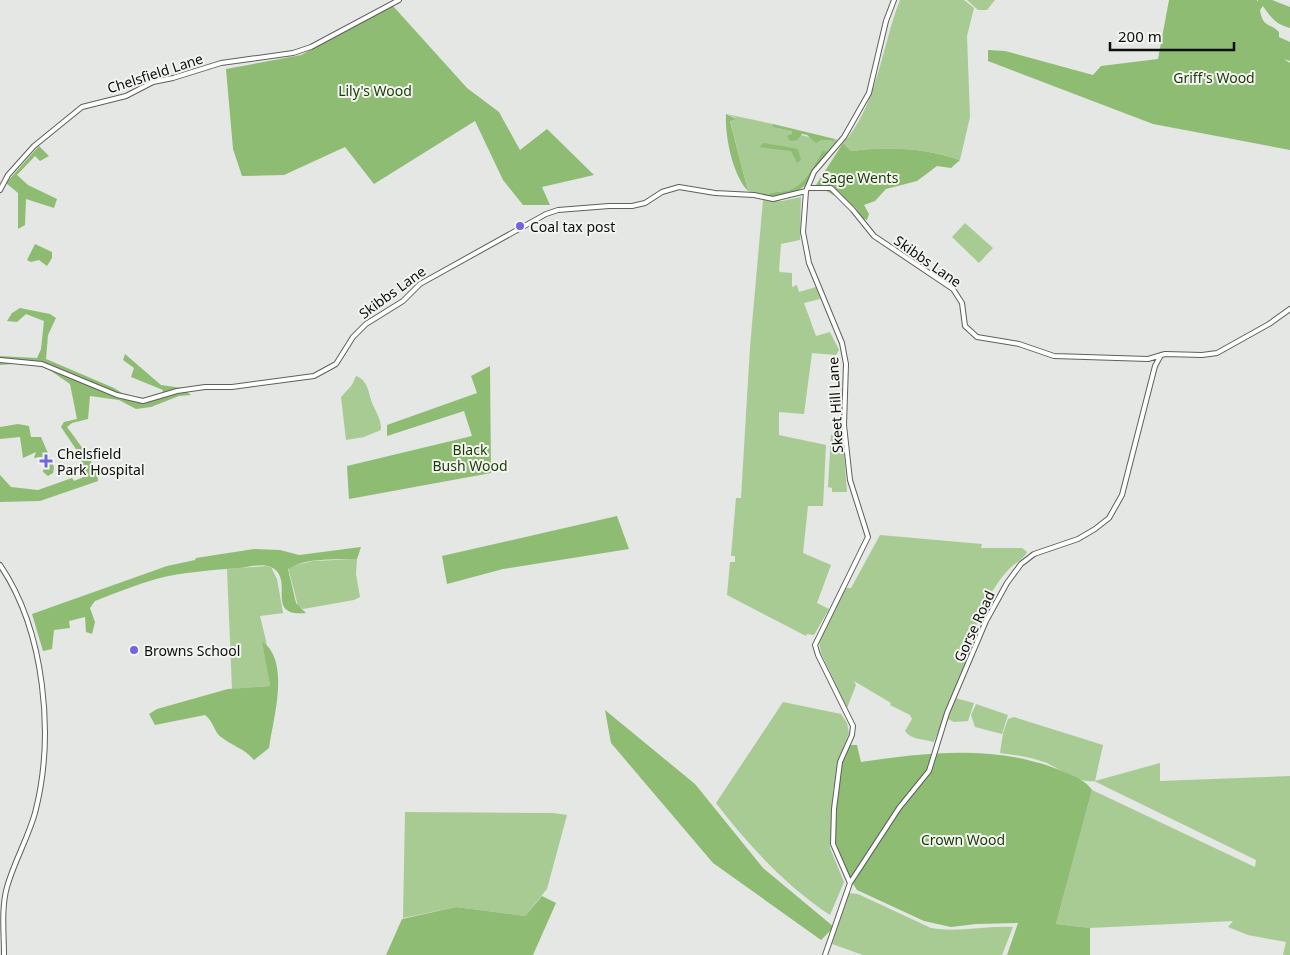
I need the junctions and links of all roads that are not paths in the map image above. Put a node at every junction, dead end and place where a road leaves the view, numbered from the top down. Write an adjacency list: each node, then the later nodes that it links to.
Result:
1 (399, 0): 3 (street, Chelsfield Lane)
2 (894, 0): 4 (street, Skeet Hill Lane)
3 (0, 190)
4 (806, 190): 7 (street, Skibbs Lane); 8 (street, Skibbs Lane); 11 (street, Skeet Hill Lane)
5 (1290, 308): 6 (street, Skibbs Lane)
6 (1162, 355): 7 (street, Skibbs Lane); 9 (street, Gorse Road)
7 (1148, 359): 9 (street)
8 (0, 360)
9 (1156, 364): 11 (street, Gorse Road)
10 (0, 565): 12 (street)
11 (850, 883): 13 (street)
12 (4, 955)
13 (825, 955)

